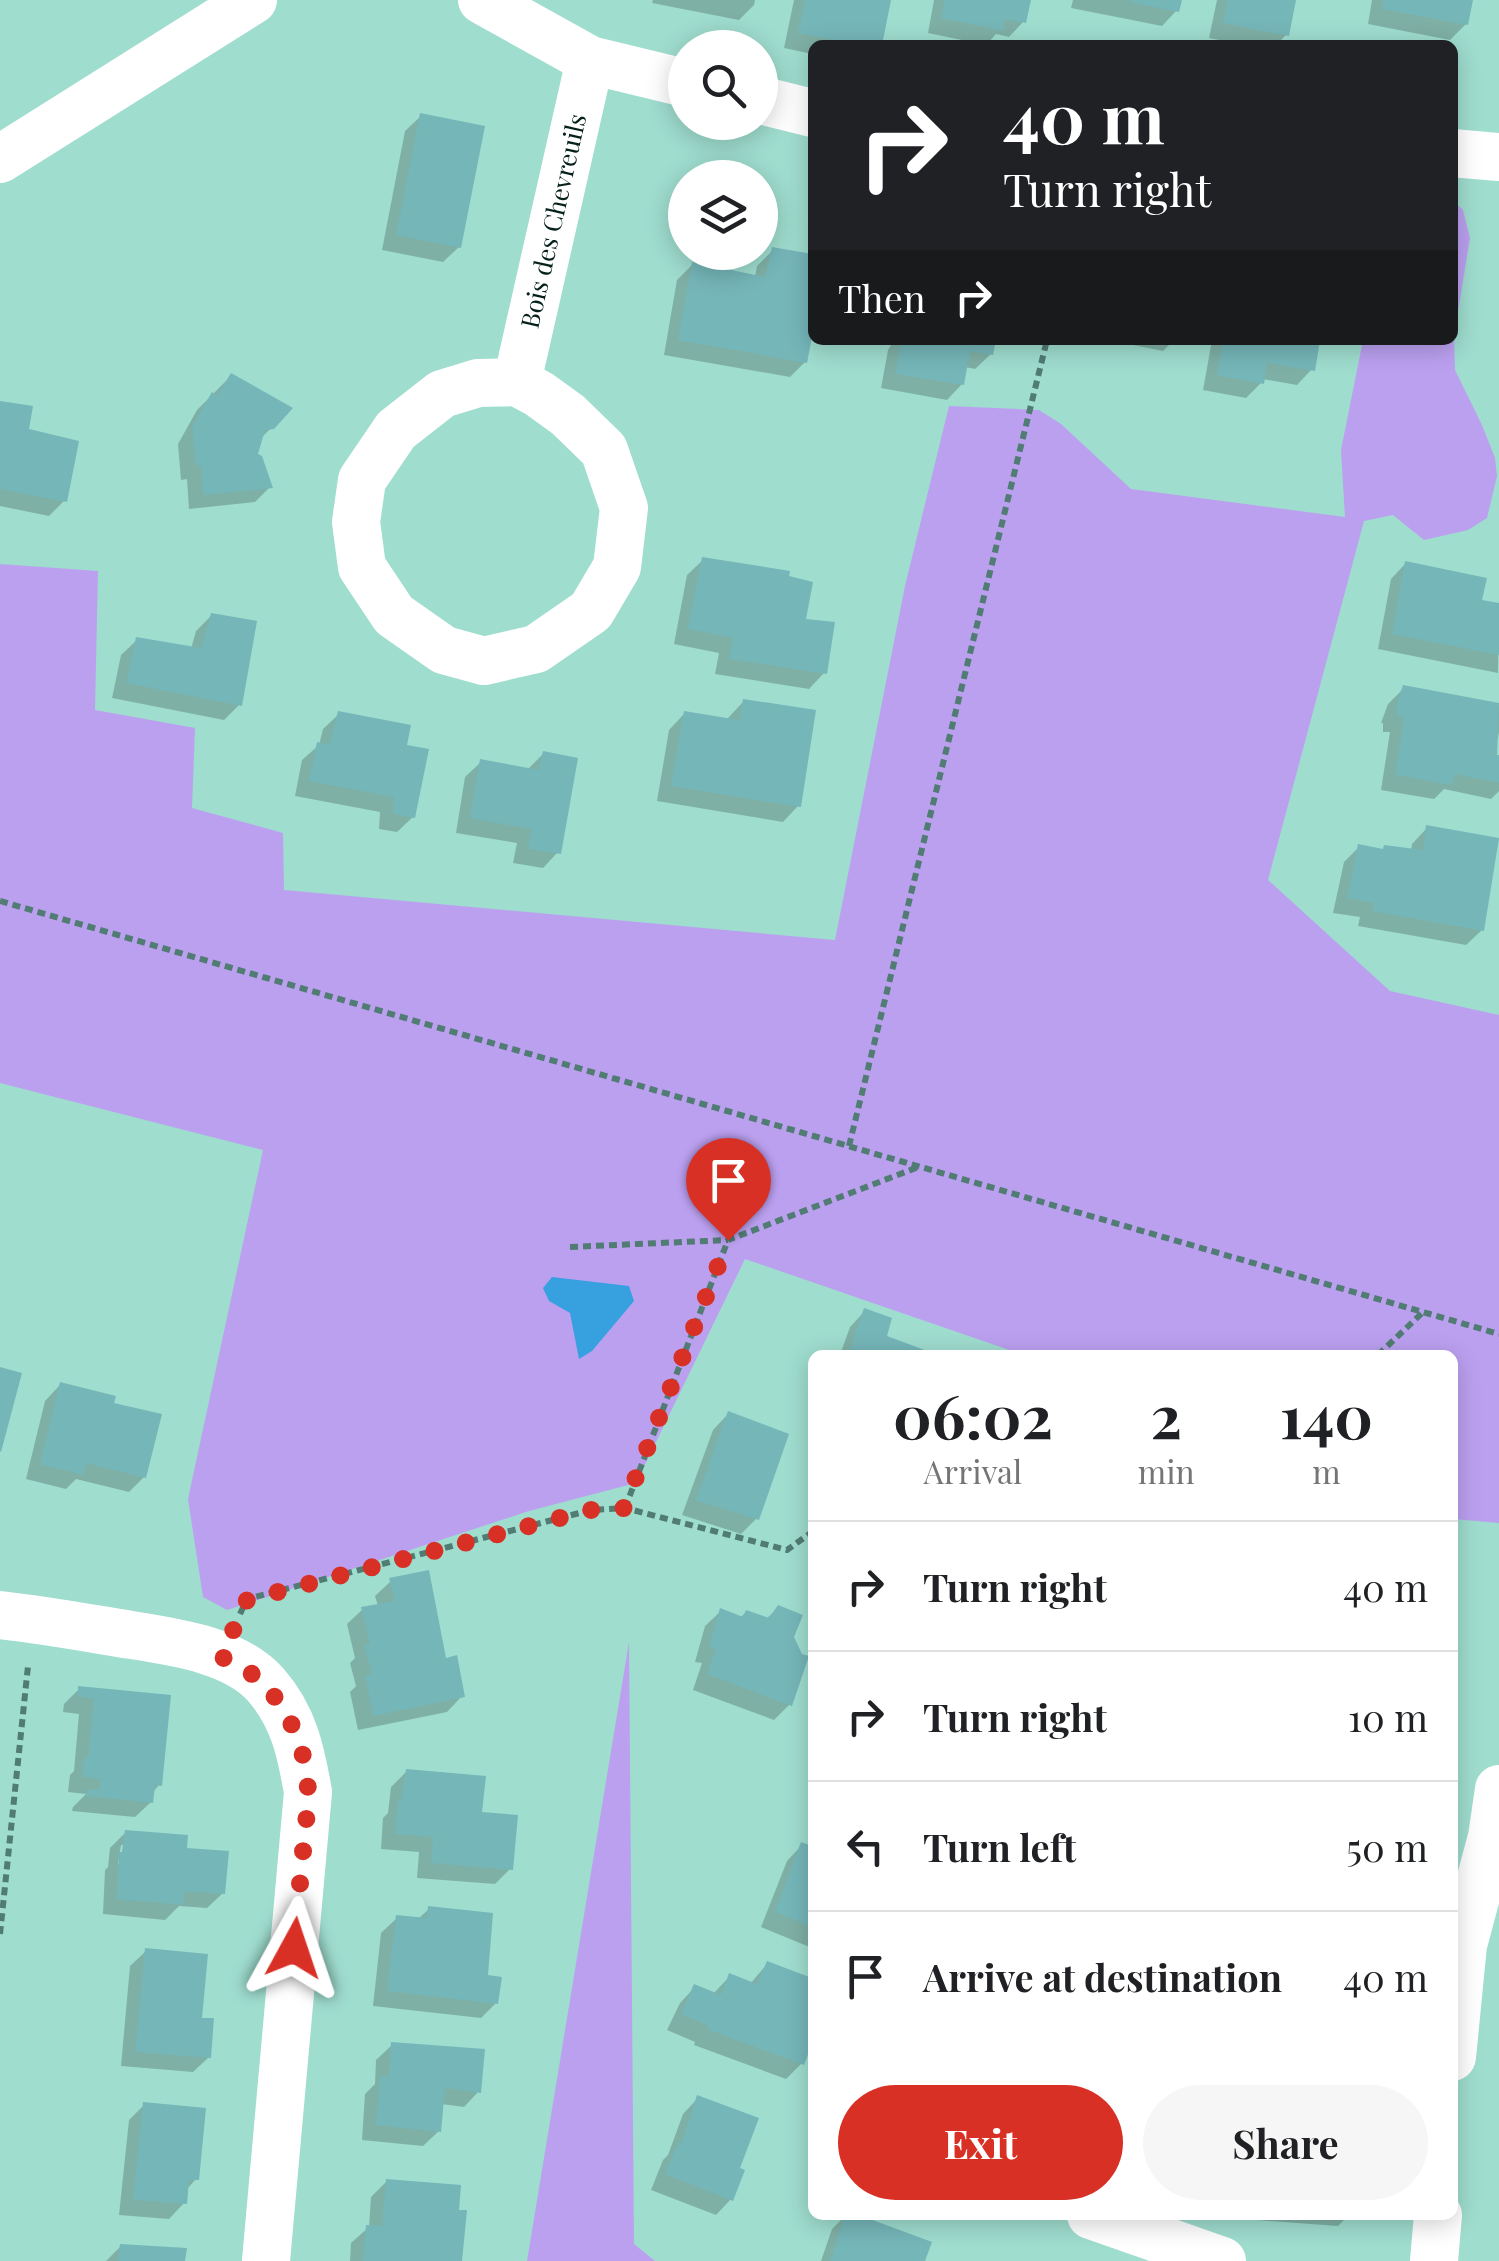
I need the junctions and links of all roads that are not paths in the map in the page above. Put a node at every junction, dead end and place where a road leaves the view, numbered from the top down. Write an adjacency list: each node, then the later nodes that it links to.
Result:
1 (253, 0): 9 (street)
2 (482, 0): 3 (street)
3 (590, 60): 4 (street); 10 (street, Bois des Chevreuils)
4 (668, 79)
5 (778, 104): 6 (street)
6 (808, 112)
7 (1458, 154): 8 (street)
8 (1499, 157)
9 (0, 159)
10 (517, 382): 10 (street)
11 (16, 1617): 17 (street)
12 (1499, 1789): 13 (street)
13 (1496, 1838): 14 (street)
14 (1458, 1995)
15 (1105, 2220): 18 (street)
16 (1438, 2220): 19 (street)
17 (266, 2261)
18 (1222, 2261)
19 (1434, 2261)

